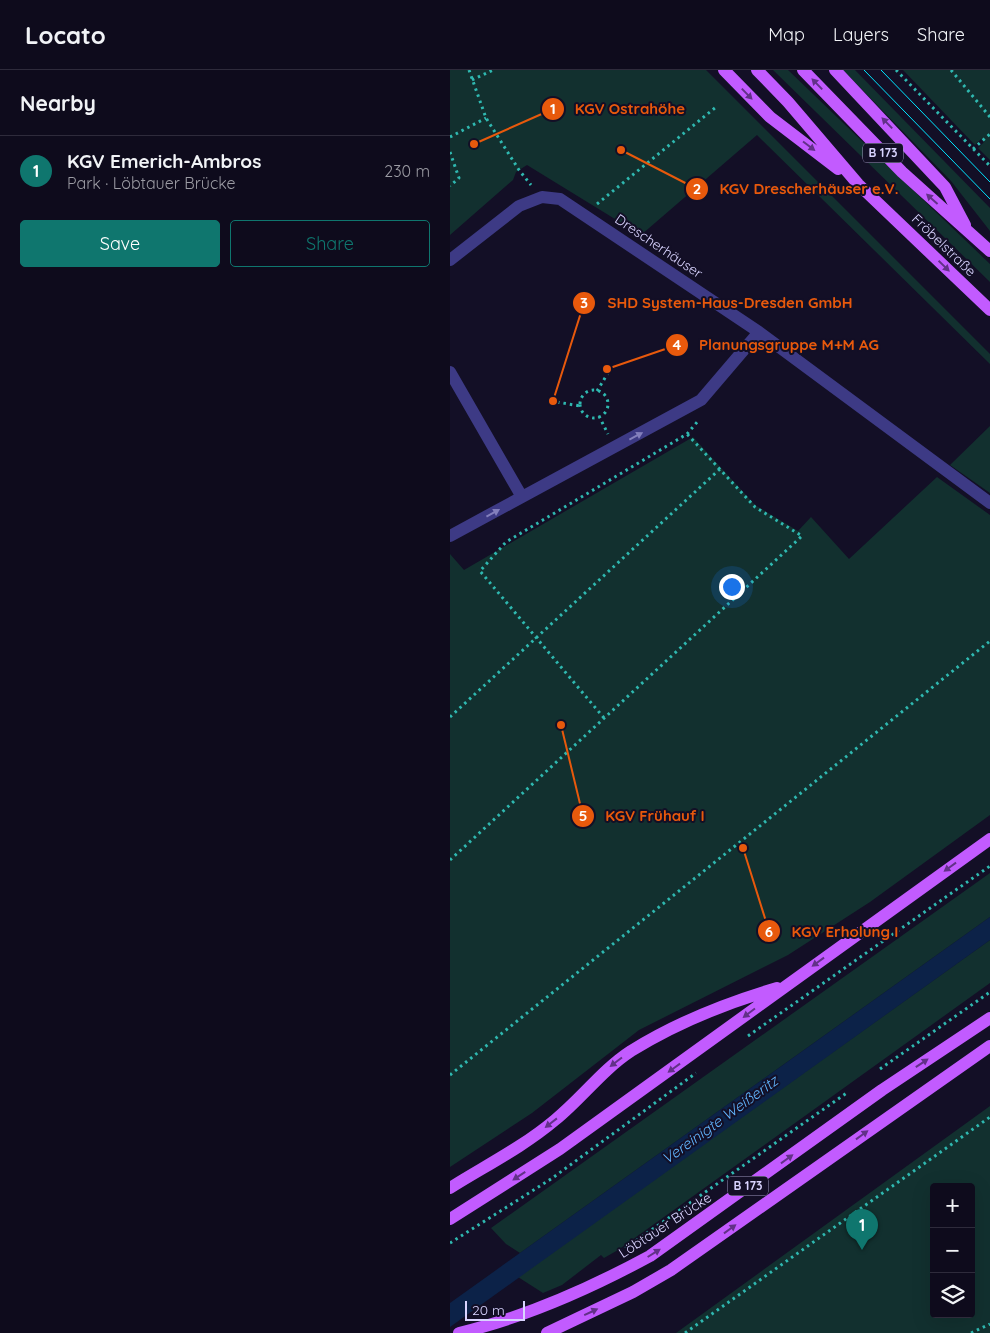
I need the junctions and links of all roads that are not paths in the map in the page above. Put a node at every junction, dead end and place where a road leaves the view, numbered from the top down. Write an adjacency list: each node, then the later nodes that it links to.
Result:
1 (724, 70): 5 (main road, one-way to 5)
2 (756, 70): 5 (main road, Fröbelstraße / B 173)
3 (803, 70): 6 (main road, Fröbelstraße / B 173, one-way to 3)
4 (835, 70): 6 (main road, one-way to 4)
5 (858, 184): 9 (main road, Fröbelstraße / B 173, one-way to 9)
6 (968, 231): 7 (main road, Fröbelstraße / B 173)
7 (990, 250)
8 (450, 260): 10 (street, Drescherhäuser)
9 (990, 310)
10 (760, 332): 12 (street, one-way to 10); 13 (street, Drescherhäuser)
11 (450, 372): 12 (street)
12 (522, 497): 14 (street, one-way to 12)
13 (990, 503)
14 (450, 536)
15 (990, 838): 16 (main road, one-way to 16)
16 (784, 986): 19 (main road, one-way to 19); 20 (main road, one-way to 20)
17 (990, 1018): 21 (main road, Löbtauer Brücke / B 173, one-way to 17)
18 (990, 1046): 22 (main road, one-way to 18)
19 (450, 1188)
20 (450, 1219)
21 (460, 1333)
22 (547, 1333)

